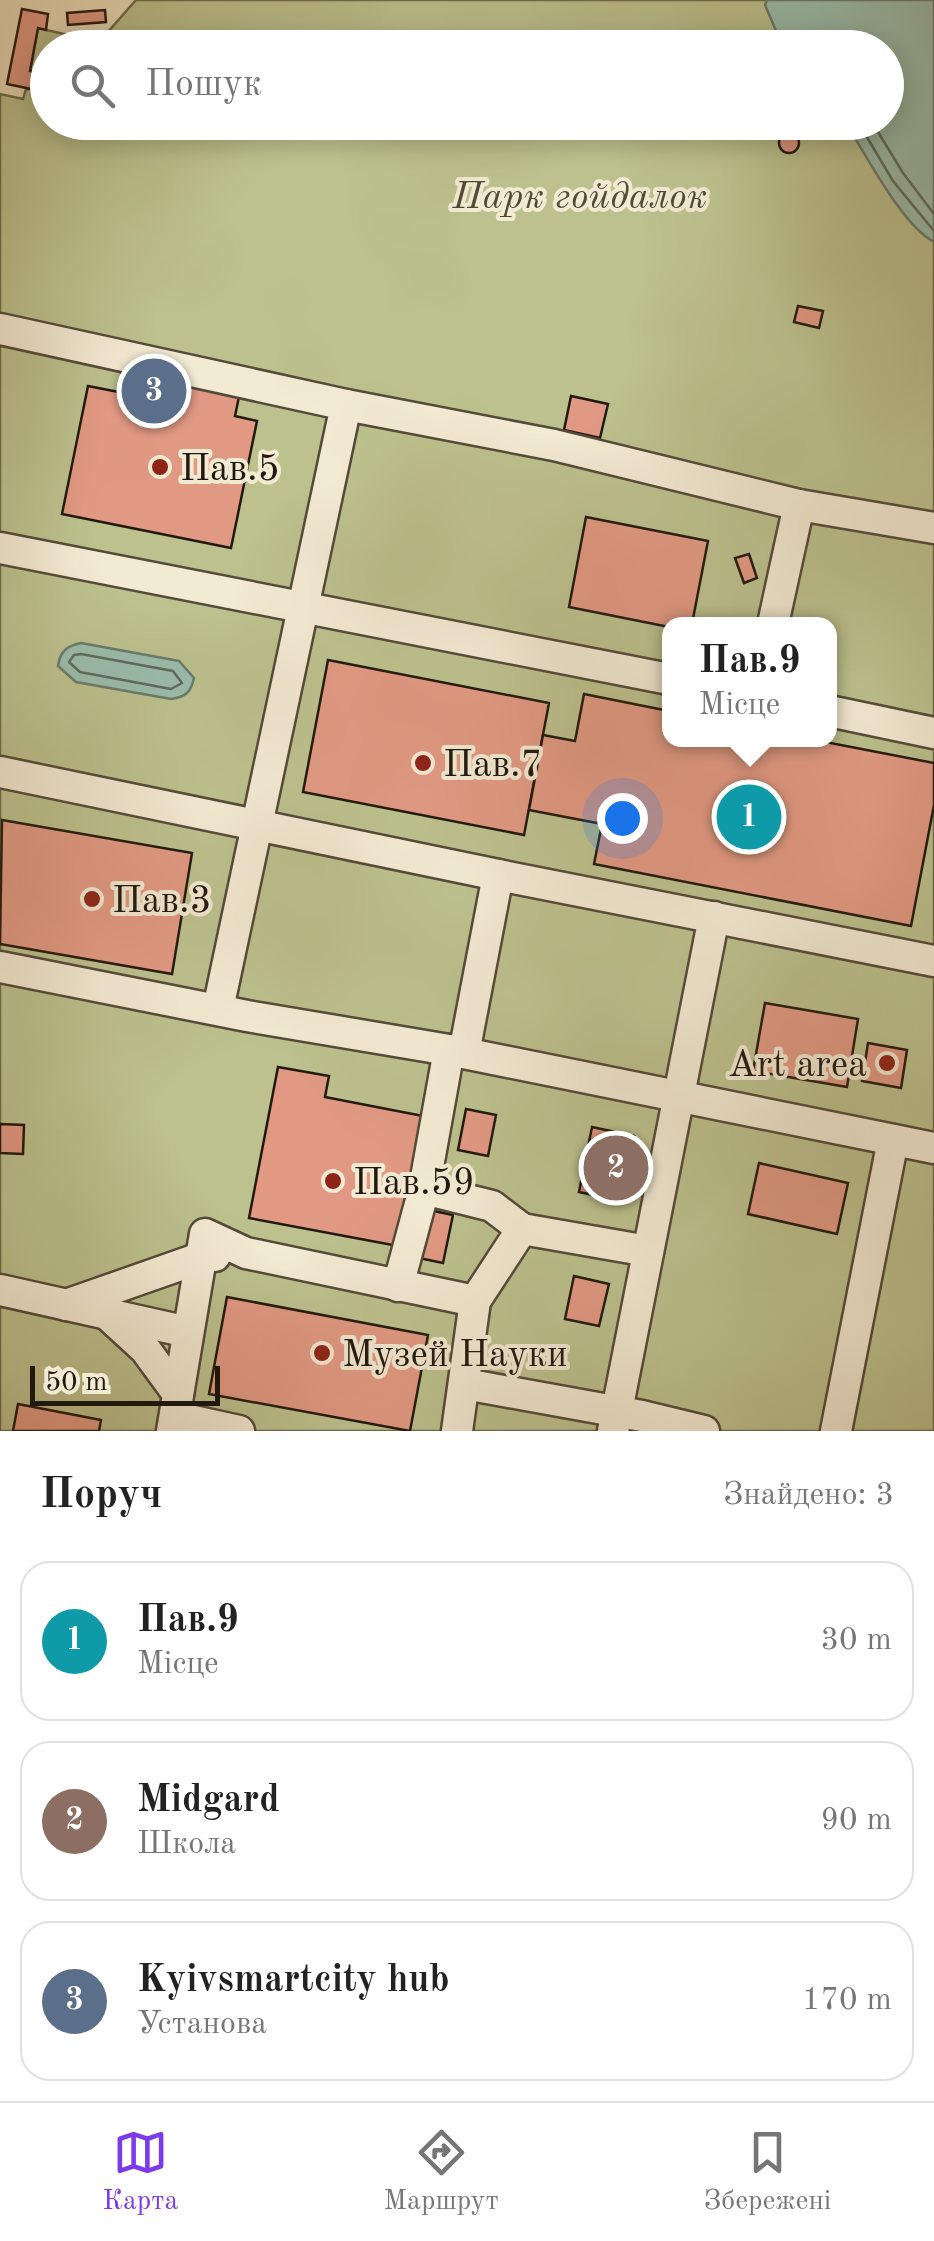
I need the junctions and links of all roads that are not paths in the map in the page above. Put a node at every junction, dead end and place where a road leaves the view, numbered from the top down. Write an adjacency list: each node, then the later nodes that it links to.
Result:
1 (0, 328): 2 (lane)
2 (346, 406): 3 (lane); 6 (lane)
3 (799, 505): 4 (lane); 7 (lane)
4 (934, 528)
5 (1, 552): 6 (lane)
6 (304, 606): 8 (lane); 12 (lane)
7 (775, 617)
8 (662, 678)
9 (837, 712): 10 (lane)
10 (934, 734)
11 (0, 772): 12 (lane)
12 (258, 825): 13 (lane); 17 (lane)
13 (498, 875): 14 (lane); 18 (lane)
14 (714, 917): 15 (lane); 19 (lane)
15 (934, 961)
16 (0, 966): 17 (lane)
17 (218, 1009): 18 (lane)
18 (456, 1052): 19 (lane); 22 (lane)
19 (677, 1097): 20 (lane); 24 (lane)
20 (893, 1140): 21 (lane); 38 (lane)
21 (934, 1148)
22 (424, 1189): 23 (lane); 26 (lane)
23 (522, 1229): 24 (lane); 28 (lane)
24 (648, 1251): 34 (lane)
25 (200, 1258): 26 (lane); 29 (lane); 31 (lane)
26 (398, 1286): 28 (lane)
27 (0, 1290): 29 (lane)
28 (475, 1301): 32 (lane)
29 (66, 1304): 30 (lane)
30 (107, 1314): 31 (lane); 33 (lane)
31 (188, 1332): 33 (lane)
32 (465, 1384): 34 (lane); 36 (lane)
33 (175, 1414): 35 (lane)
34 (615, 1421): 37 (lane)
35 (239, 1431)
36 (457, 1431)
37 (704, 1431)
38 (838, 1431)

